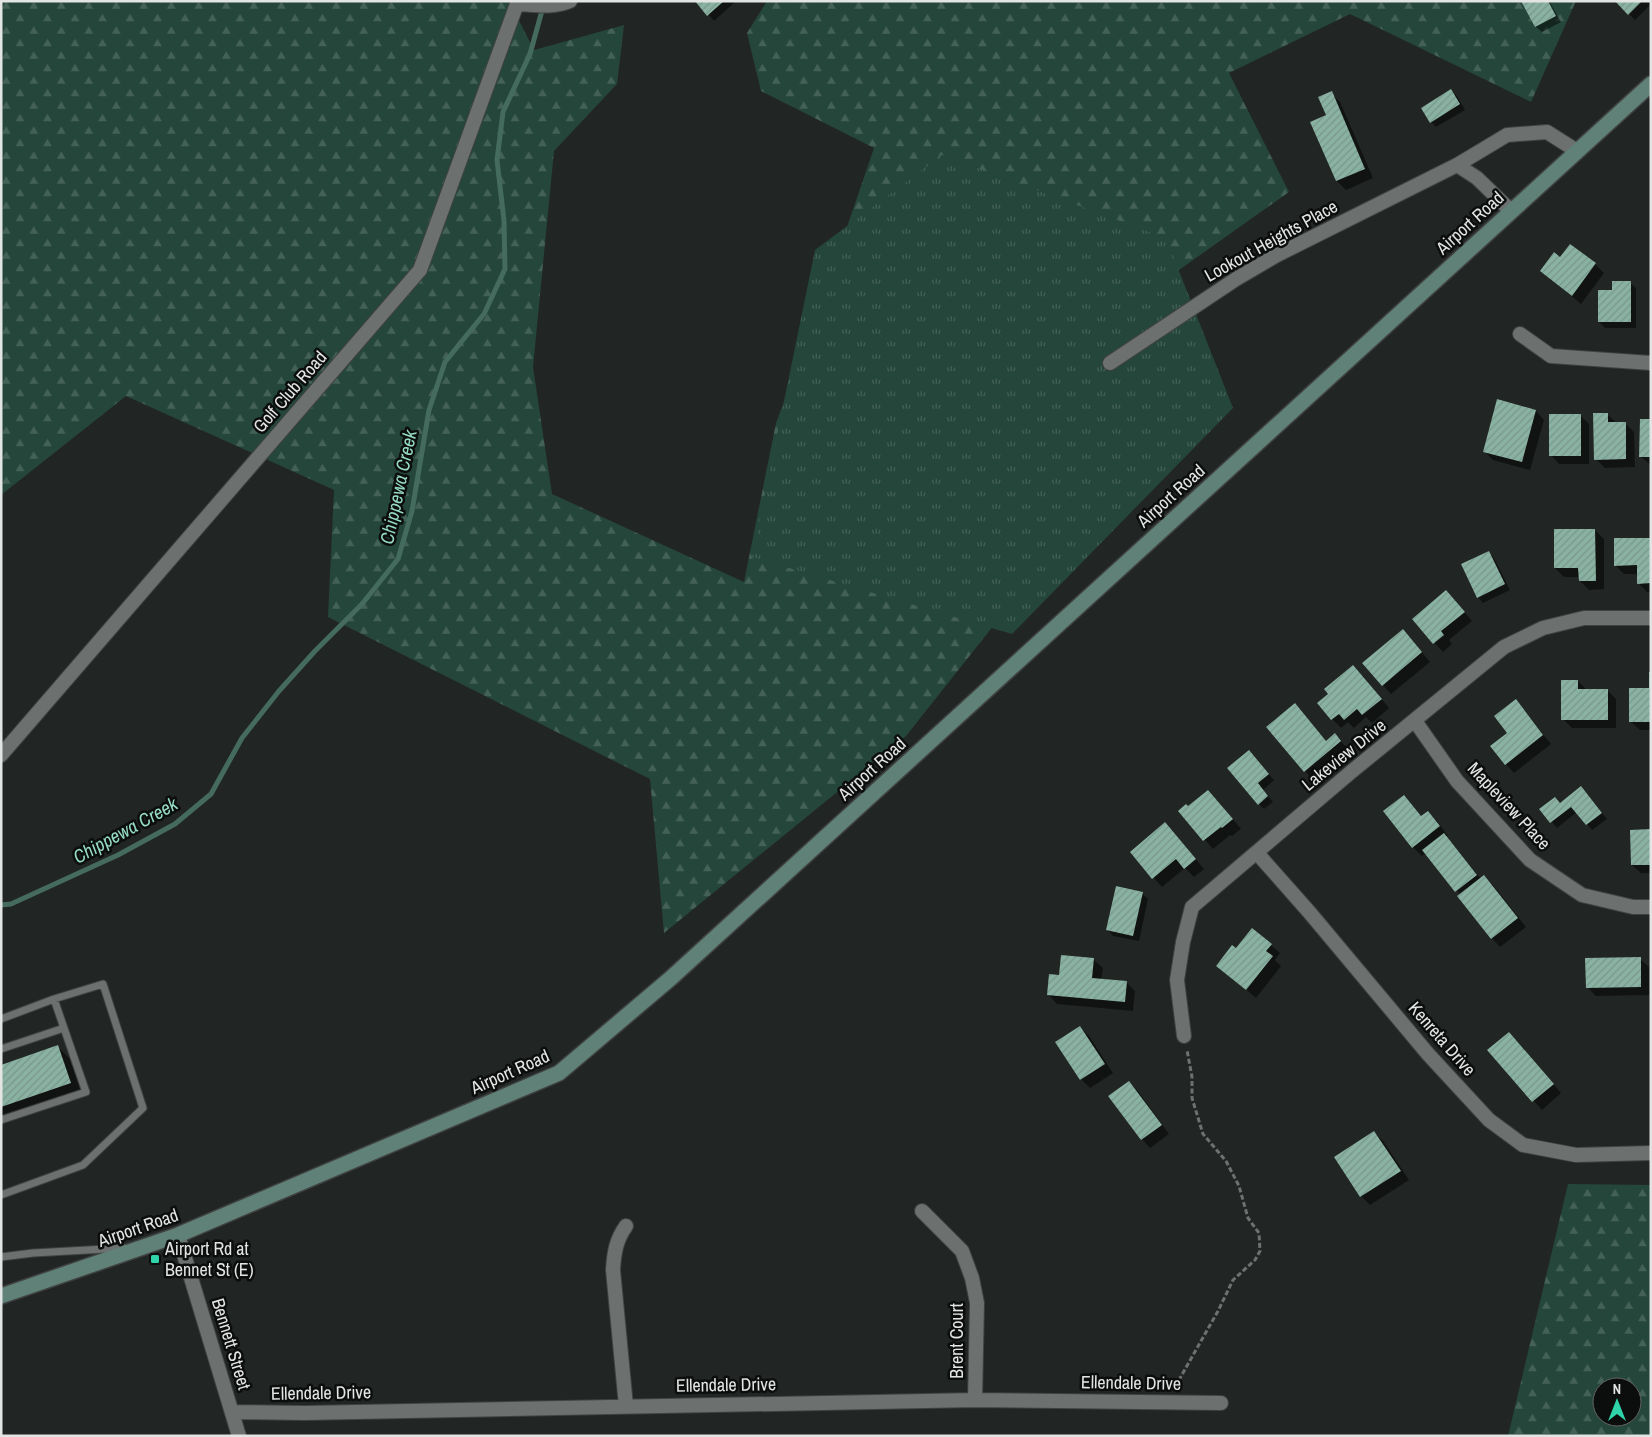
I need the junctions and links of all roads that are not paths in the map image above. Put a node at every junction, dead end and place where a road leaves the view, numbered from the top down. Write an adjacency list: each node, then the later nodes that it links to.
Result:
1 (518, 2): 2 (street); 12 (street, Golf Club Road)
2 (566, 3)
3 (1651, 84): 4 (main road, Airport Road)
4 (1577, 151): 5 (street, Lookout Heights Place); 6 (main road, Airport Road)
5 (1456, 165): 6 (street); 8 (street, Lookout Heights Place)
6 (1511, 211): 25 (main road, Airport Road)
7 (1520, 334): 9 (street)
8 (1110, 363)
9 (1651, 363)
10 (1651, 618): 11 (street, Lakeview Drive)
11 (1415, 721): 13 (street, Lakeview Drive); 14 (street, Mapleview Place)
12 (1, 755)
13 (1258, 853): 18 (street, Lakeview Drive); 21 (street, Kenreta Drive)
14 (1651, 907)
15 (54, 999): 16 (lane); 17 (lane); 22 (lane)
16 (1, 1019)
17 (64, 1028): 19 (lane); 20 (lane)
18 (1184, 1036)
19 (1, 1049)
20 (1, 1120)
21 (1651, 1153)
22 (1, 1195)
23 (922, 1211): 29 (street, Brent Court)
24 (626, 1226): 31 (street)
25 (178, 1235): 26 (main road, Airport Road); 32 (street, Bennett Street)
26 (139, 1248): 27 (lane); 28 (main road, Airport Road)
27 (1, 1257)
28 (1, 1296)
29 (975, 1400): 30 (street, Ellendale Drive); 31 (street, Ellendale Drive)
30 (1221, 1403)
31 (626, 1406): 32 (street, Ellendale Drive)
32 (232, 1412): 33 (street, Bennett Street)
33 (239, 1436)

